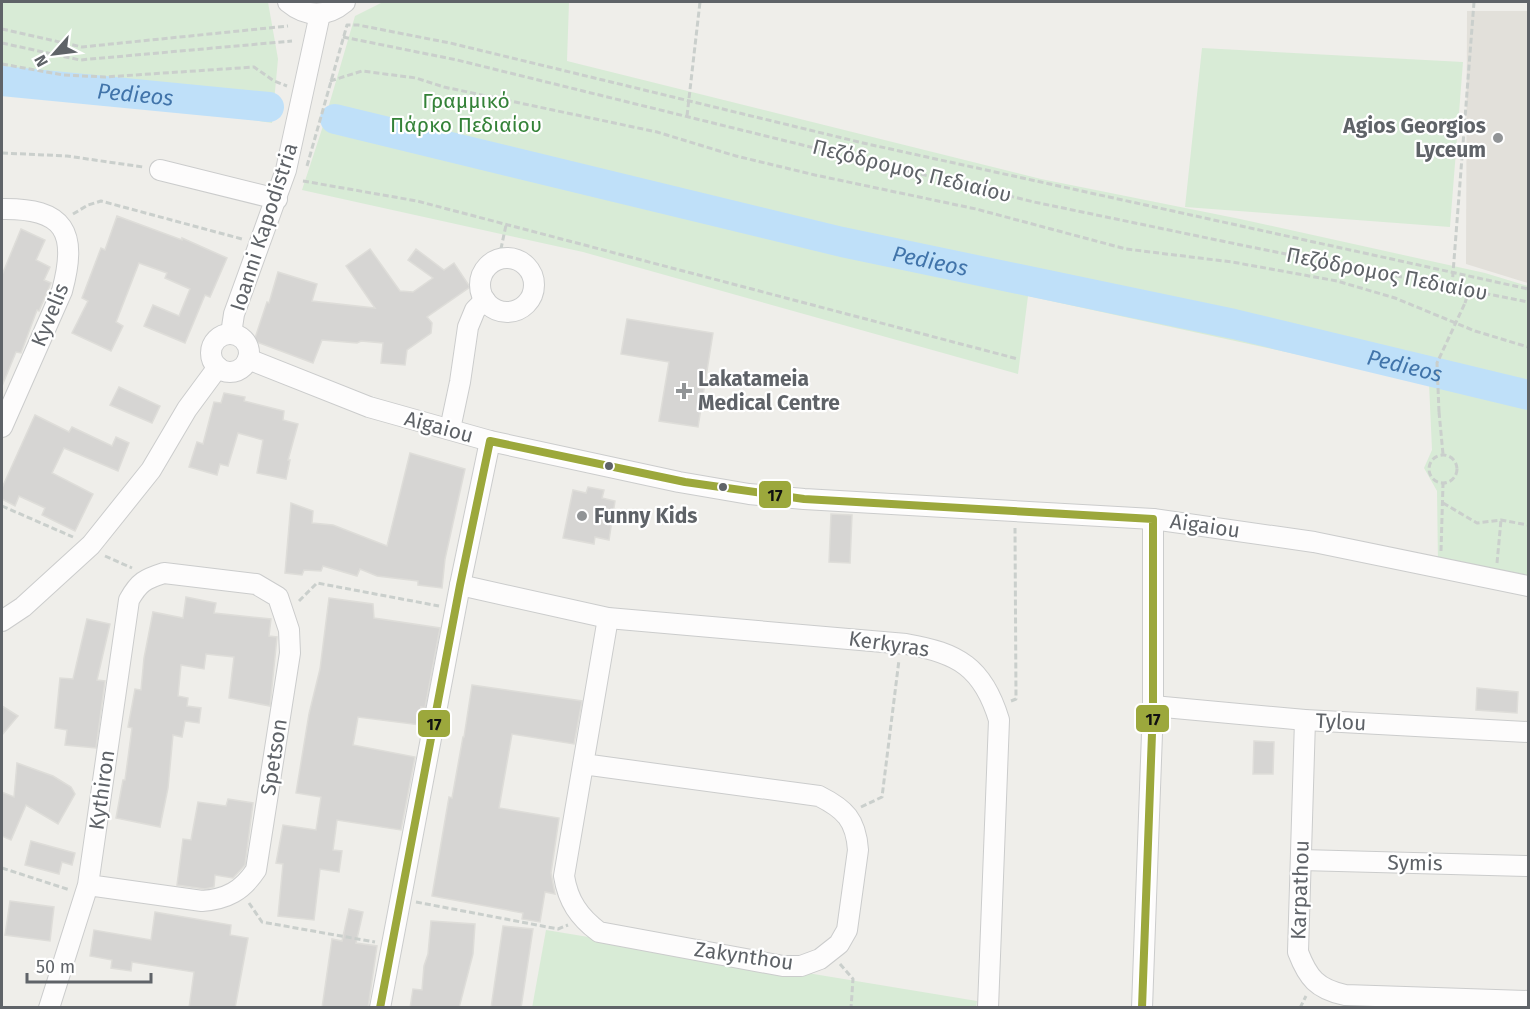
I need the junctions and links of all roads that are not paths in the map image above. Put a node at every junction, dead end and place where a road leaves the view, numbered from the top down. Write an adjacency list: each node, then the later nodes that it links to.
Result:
1 (288, 2): 3 (street)
2 (345, 2): 3 (street)
3 (320, 14): 5 (street, Ioanni Kapodistria)
4 (160, 170): 5 (street)
5 (277, 199): 8 (street, Ioanni Kapodistria)
6 (2, 208): 11 (street, Kyvelis)
7 (485, 300): 7 (street); 12 (street)
8 (231, 334): 9 (street); 10 (street)
9 (248, 359): 10 (street); 12 (street, Aigaiou)
10 (218, 367): 19 (street)
11 (2, 427)
12 (450, 429): 13 (street, Aigaiou)
13 (490, 441): 14 (street, Aigaiou); 16 (street)
14 (1153, 519): 17 (street, Aigaiou); 20 (street)
15 (150, 576): 26 (street, Kythiron); 26 (street, Spetson)
16 (460, 585): 18 (street, Kerkyras); 29 (street)
17 (1528, 586)
18 (608, 618): 23 (street, Zakynthou); 30 (street, Kerkyras)
19 (2, 621)
20 (1153, 706): 21 (street, Tylou); 31 (street)
21 (1305, 720): 22 (street, Tylou); 24 (street, Karpathou)
22 (1528, 732)
23 (583, 764): 23 (street, Zakynthou)
24 (1301, 860): 25 (street, Symis); 27 (street, Karpathou)
25 (1528, 866)
26 (87, 890): 28 (street, Kythiron)
27 (1528, 1000)
28 (49, 1008)
29 (380, 1008)
30 (988, 1008)
31 (1142, 1008)

